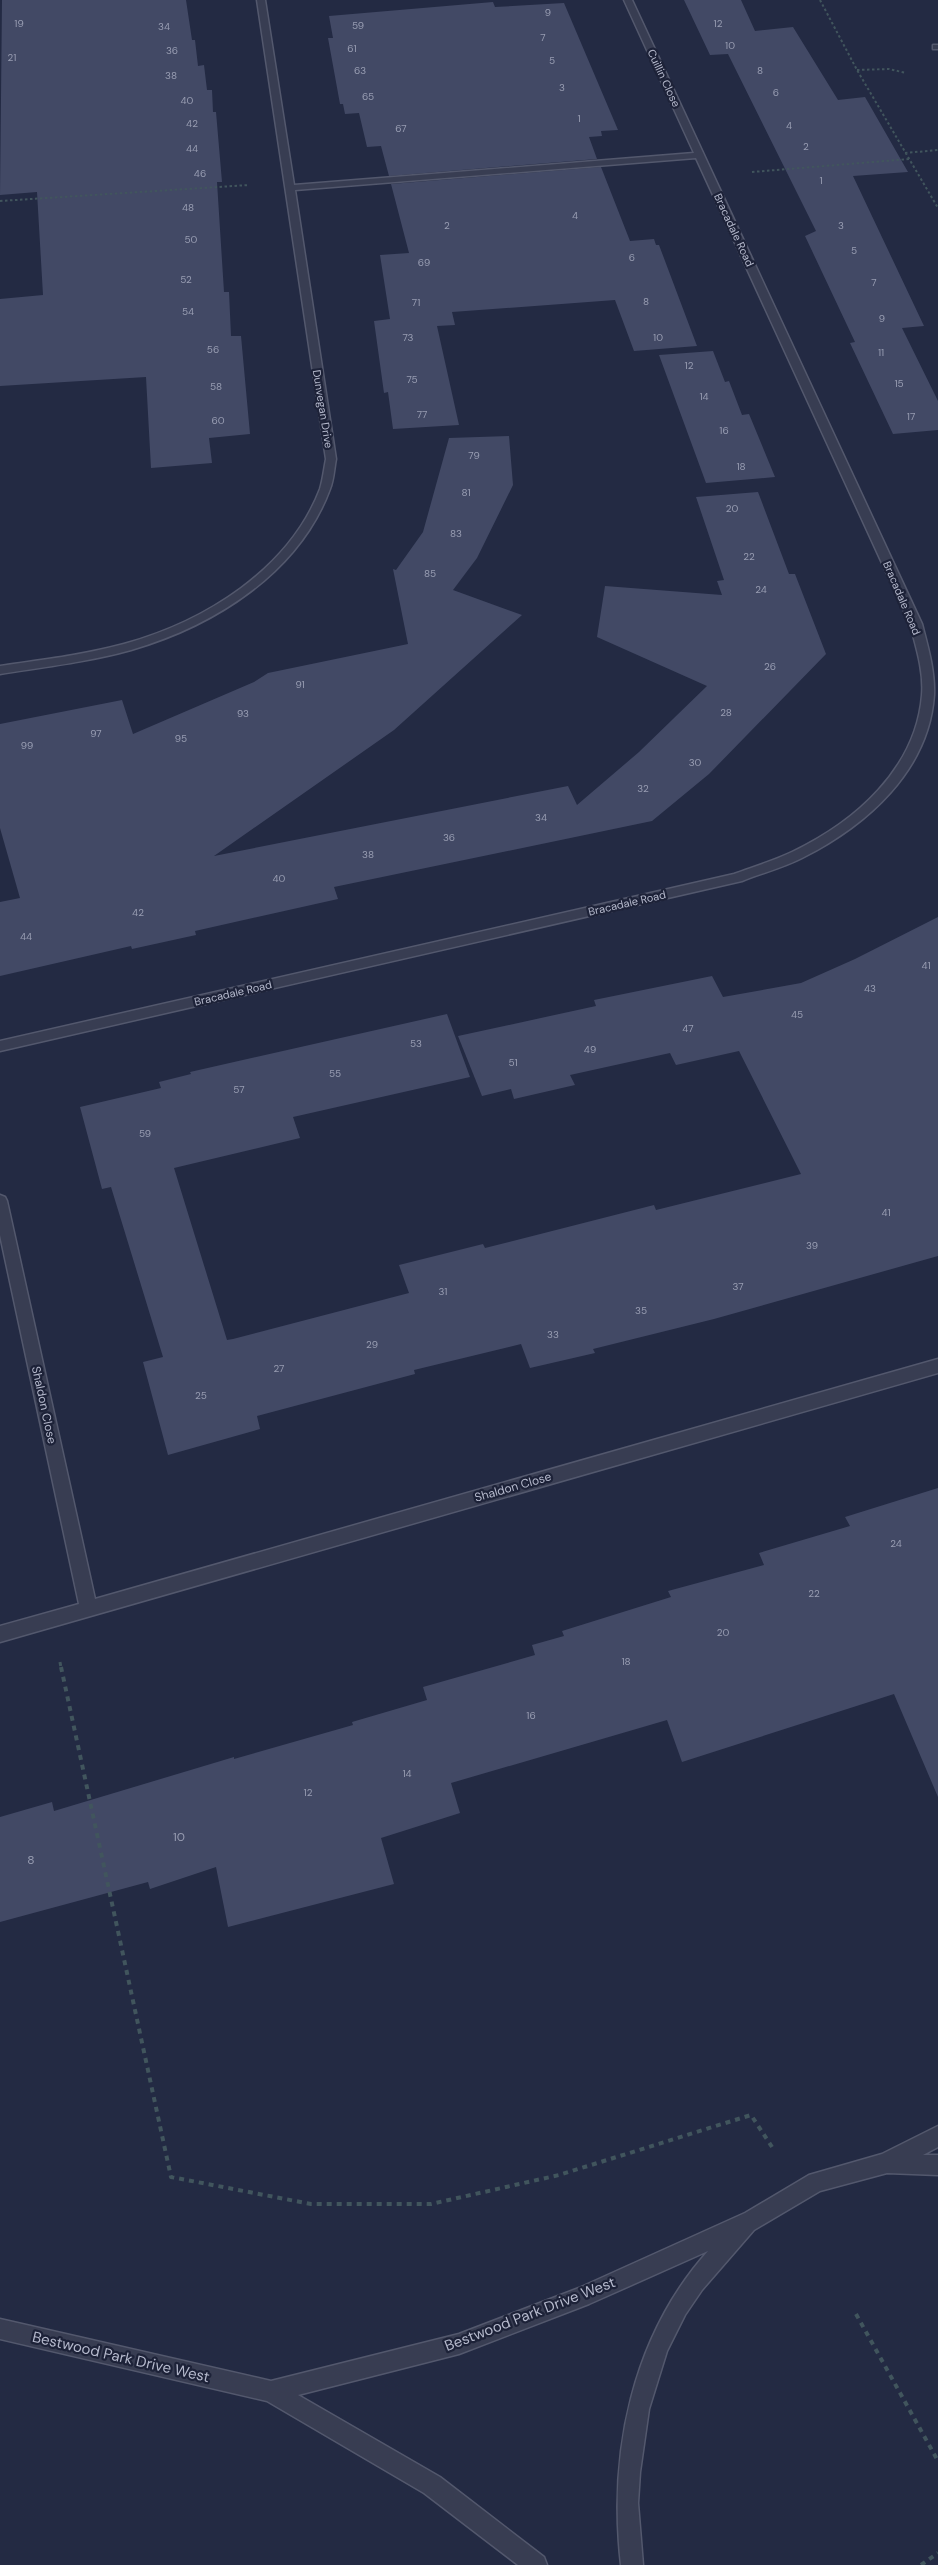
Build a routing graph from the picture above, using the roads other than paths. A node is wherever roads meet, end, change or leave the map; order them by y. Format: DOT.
graph roads {
  1 [pos="261,0"];
  2 [pos="628,0"];
  3 [pos="700,155"];
  4 [pos="290,188"];
  5 [pos="0,670"];
  6 [pos="0,1046"];
  7 [pos="0,1200"];
  8 [pos="938,1366"];
  9 [pos="88,1609"];
  10 [pos="0,1634"];
  11 [pos="938,2136"];
  12 [pos="887,2163"];
  13 [pos="938,2165"];
  14 [pos="752,2220"];
  15 [pos="0,2329"];
  16 [pos="271,2391"];
  17 [pos="536,2565"];
  18 [pos="632,2565"];
  1 -- 4 [label="street, Dunvegan Drive"];
  2 -- 3 [label="street, Cuillin Close"];
  3 -- 4 [label="street"];
  3 -- 6 [label="street, Bracadale Road"];
  4 -- 5 [label="street, Dunvegan Drive"];
  7 -- 9 [label="street, Shaldon Close"];
  8 -- 9 [label="street, Shaldon Close"];
  9 -- 10 [label="street, Shaldon Close"];
  11 -- 12 [label="street"];
  12 -- 13 [label="street, Bestwood Park Drive West"];
  12 -- 14 [label="street, Bestwood Park Drive West"];
  14 -- 16 [label="street, Bestwood Park Drive West"];
  14 -- 18 [label="street, Bestwood Park Drive West"];
  15 -- 16 [label="street, Bestwood Park Drive West"];
  16 -- 17 [label="street, Bestwood Park Drive West"];
}
